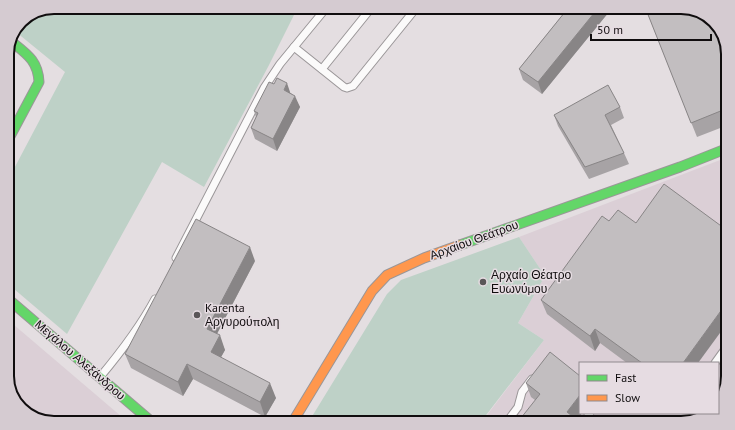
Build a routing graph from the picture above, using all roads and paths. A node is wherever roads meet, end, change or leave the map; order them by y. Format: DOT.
graph roads {
  1 [pos="321,14"];
  2 [pos="366,14"];
  3 [pos="411,14"];
  4 [pos="15,44"];
  5 [pos="294,47"];
  6 [pos="322,69"];
  7 [pos="14,129"];
  8 [pos="721,151"];
  9 [pos="171,268"];
  10 [pos="157,294"];
  11 [pos="14,304"];
  12 [pos="536,374"];
  13 [pos="100,377"];
  14 [pos="145,416"];
  15 [pos="296,416"];
  16 [pos="511,416"];
  1 -- 5 [label="lane"];
  2 -- 6 [label="lane"];
  3 -- 6 [label="lane"];
  4 -- 7 [label="street"];
  5 -- 6 [label="lane"];
  5 -- 9 [label="lane"];
  8 -- 15 [label="street, Αρχαίου Θεάτρου"];
  10 -- 13 [label="lane"];
  11 -- 13 [label="street, Μεγάλου Αλεξάνδρου"];
  12 -- 16 [label="lane"];
  13 -- 14 [label="street, Μεγάλου Αλεξάνδρου"];
}
